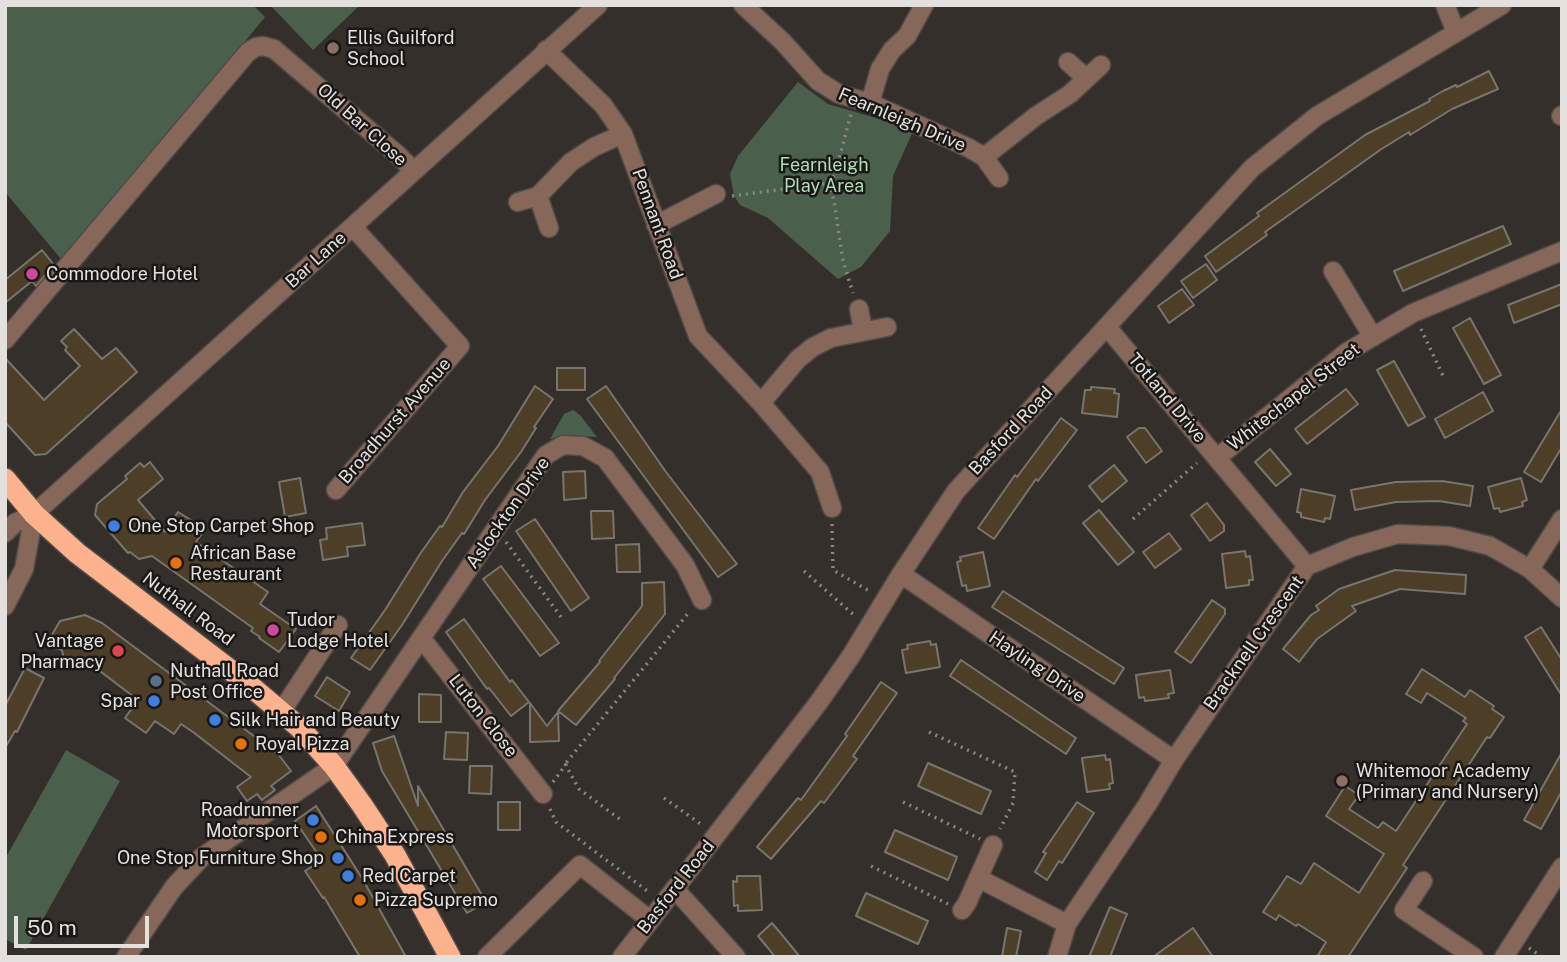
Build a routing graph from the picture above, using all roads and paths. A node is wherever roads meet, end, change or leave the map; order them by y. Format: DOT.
graph roads {
  1 [pos="598,5"];
  2 [pos="743,5"];
  3 [pos="924,5"];
  4 [pos="1445,5"];
  5 [pos="1502,5"];
  6 [pos="1457,32"];
  7 [pos="546,50"];
  8 [pos="1068,62"];
  9 [pos="1101,65"];
  10 [pos="1086,78"];
  11 [pos="863,101"];
  12 [pos="623,134"];
  13 [pos="984,157"];
  14 [pos="414,171"];
  15 [pos="999,178"];
  16 [pos="829,183"];
  17 [pos="716,194"];
  18 [pos="538,196"];
  19 [pos="519,202"];
  20 [pos="656,225"];
  21 [pos="353,226"];
  22 [pos="549,228"];
  23 [pos="1562,251"];
  24 [pos="1333,271"];
  25 [pos="859,309"];
  26 [pos="1413,313"];
  27 [pos="887,327"];
  28 [pos="1107,327"];
  29 [pos="863,330"];
  30 [pos="1373,337"];
  31 [pos="5,340"];
  32 [pos="1444,378"];
  33 [pos="761,403"];
  34 [pos="1214,454"];
  35 [pos="5,479"];
  36 [pos="336,490"];
  37 [pos="832,508"];
  38 [pos="34,514"];
  39 [pos="1133,519"];
  40 [pos="1562,519"];
  41 [pos="496,528"];
  42 [pos="5,533"];
  43 [pos="1307,566"];
  44 [pos="1530,569"];
  45 [pos="804,571"];
  46 [pos="901,574"];
  47 [pos="1562,598"];
  48 [pos="702,600"];
  49 [pos="886,600"];
  50 [pos="5,606"];
  51 [pos="561,617"];
  52 [pos="338,625"];
  53 [pos="869,628"];
  54 [pos="422,639"];
  55 [pos="281,712"];
  56 [pos="929,732"];
  57 [pos="1174,760"];
  58 [pos="565,764"];
  59 [pos="334,766"];
  60 [pos="543,794"];
  61 [pos="664,798"];
  62 [pos="903,802"];
  63 [pos="621,820"];
  64 [pos="717,834"];
  65 [pos="993,845"];
  66 [pos="871,866"];
  67 [pos="1562,867"];
  68 [pos="978,878"];
  69 [pos="1423,881"];
  70 [pos="675,889"];
  71 [pos="663,903"];
  72 [pos="962,910"];
  73 [pos="650,920"];
  74 [pos="1067,924"];
  75 [pos="126,957"];
  76 [pos="450,957"];
  77 [pos="487,957"];
  78 [pos="622,957"];
  79 [pos="736,957"];
  80 [pos="1057,957"];
  81 [pos="1475,957"];
  82 [pos="1504,957"];
  1 -- 7 [label="street, Bar Lane"];
  2 -- 11 [label="street, Fearnleigh Drive"];
  3 -- 11 [label="street"];
  4 -- 6 [label="street"];
  5 -- 6 [label="street, Basford Road"];
  6 -- 28 [label="street, Basford Road"];
  7 -- 12 [label="street, Pennant Road"];
  7 -- 14 [label="street, Bar Lane"];
  8 -- 10 [label="street"];
  9 -- 10 [label="street"];
  10 -- 13 [label="street"];
  11 -- 13 [label="street, Fearnleigh Drive"];
  11 -- 16 [label="path"];
  12 -- 18 [label="street"];
  12 -- 20 [label="street, Pennant Road"];
  13 -- 15 [label="street, Fearnleigh Drive"];
  14 -- 21 [label="street, Bar Lane"];
  14 -- 31 [label="street, Old Bar Close"];
  16 -- 17 [label="path"];
  16 -- 25 [label="path"];
  17 -- 20 [label="street"];
  18 -- 19 [label="street"];
  18 -- 22 [label="street"];
  20 -- 33 [label="street, Pennant Road"];
  21 -- 36 [label="street, Broadhurst Avenue"];
  21 -- 38 [label="street, Bar Lane"];
  23 -- 26 [label="street, Whitechapel Street"];
  24 -- 30 [label="street"];
  25 -- 29 [label="street"];
  26 -- 30 [label="street, Whitechapel Street"];
  26 -- 32 [label="path"];
  27 -- 29 [label="street"];
  28 -- 34 [label="street, Totland Drive"];
  28 -- 46 [label="street, Basford Road"];
  29 -- 33 [label="street"];
  30 -- 34 [label="street, Whitechapel Street"];
  33 -- 37 [label="street, Pennant Road"];
  34 -- 39 [label="path"];
  34 -- 43 [label="street, Totland Drive"];
  35 -- 38 [label="highway, Nuthall Road"];
  37 -- 49 [label="path"];
  38 -- 42 [label="street, Bar Lane"];
  38 -- 50 [label="street"];
  38 -- 55 [label="highway, Nuthall Road"];
  40 -- 44 [label="street"];
  41 -- 48 [label="street, Aslockton Drive"];
  41 -- 51 [label="path"];
  41 -- 54 [label="street, Aslockton Drive"];
  43 -- 44 [label="street, Bracknell Crescent"];
  43 -- 57 [label="street, Bracknell Crescent"];
  44 -- 47 [label="street, Bracknell Crescent"];
  45 -- 53 [label="path"];
  46 -- 49 [label="street, Basford Road"];
  46 -- 57 [label="street, Hayling Drive"];
  48 -- 58 [label="path"];
  49 -- 53 [label="street, Basford Road"];
  52 -- 55 [label="street"];
  53 -- 64 [label="street, Basford Road"];
  54 -- 59 [label="street, Aslockton Drive"];
  54 -- 60 [label="street, Luton Close"];
  55 -- 59 [label="highway, Nuthall Road"];
  56 -- 65 [label="path"];
  57 -- 74 [label="street, Bracknell Crescent"];
  58 -- 60 [label="path"];
  58 -- 63 [label="path"];
  59 -- 75 [label="street"];
  59 -- 76 [label="highway, Nuthall Road"];
  60 -- 71 [label="path"];
  61 -- 64 [label="path"];
  62 -- 65 [label="path"];
  64 -- 70 [label="street, Basford Road"];
  65 -- 68 [label="street"];
  66 -- 72 [label="path"];
  67 -- 82 [label="street"];
  68 -- 72 [label="street"];
  68 -- 74 [label="street"];
  69 -- 81 [label="street"];
  70 -- 71 [label="street, Basford Road"];
  70 -- 79 [label="street"];
  71 -- 73 [label="street, Basford Road"];
  73 -- 77 [label="street"];
  73 -- 78 [label="street, Basford Road"];
  74 -- 80 [label="street, Bracknell Crescent"];
}
